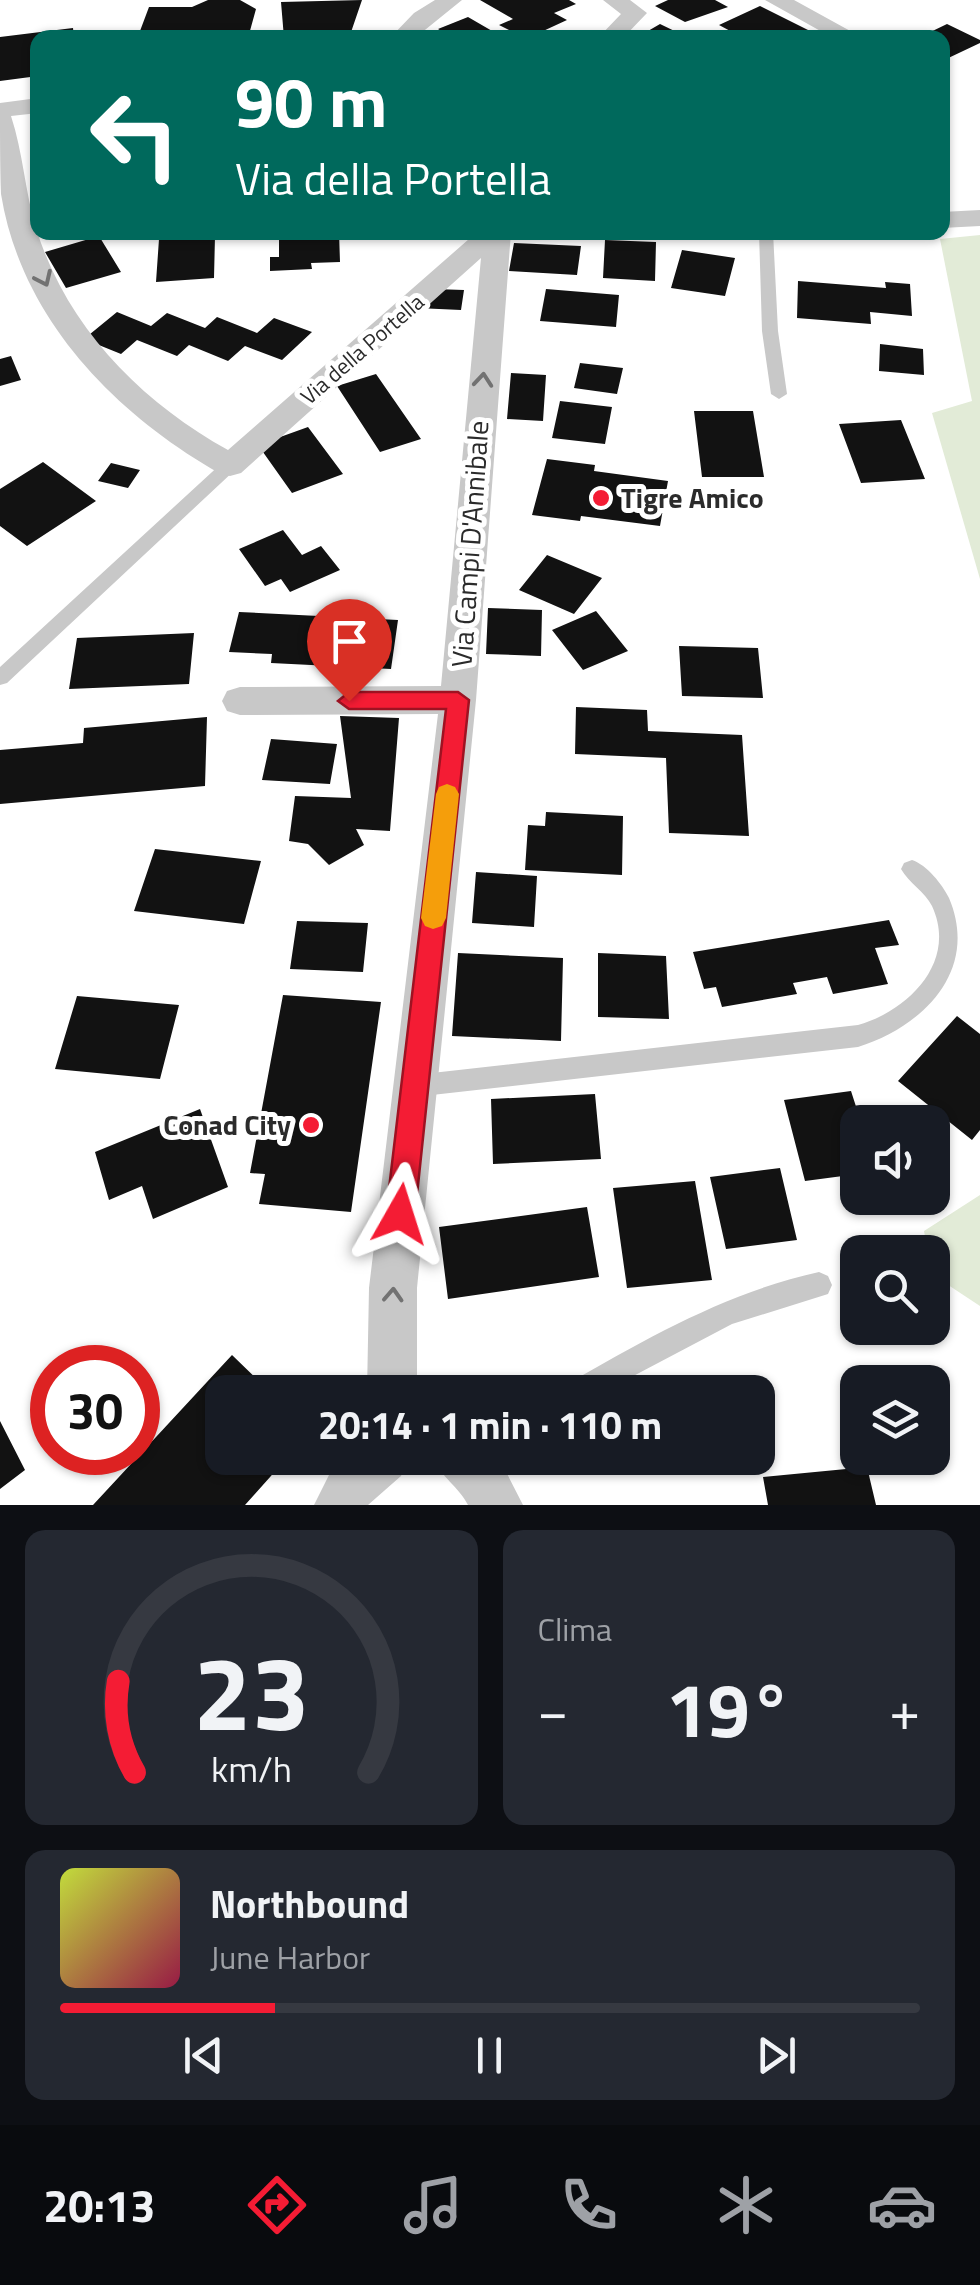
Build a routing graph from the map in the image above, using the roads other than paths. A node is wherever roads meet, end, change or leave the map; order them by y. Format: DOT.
graph roads {
  1 [pos="451,0"];
  2 [pos="614,0"];
  3 [pos="776,0"];
  4 [pos="410,30"];
  5 [pos="617,30"];
  6 [pos="836,30"];
  7 [pos="30,106"];
  8 [pos="0,110"];
  9 [pos="0,118"];
  10 [pos="980,218"];
  11 [pos="950,220"];
  12 [pos="487,240"];
  13 [pos="495,240"];
  14 [pos="766,240"];
  15 [pos="779,394"];
  16 [pos="230,465"];
  17 [pos="0,678"];
  18 [pos="458,700"];
  19 [pos="240,701"];
  20 [pos="912,869"];
  21 [pos="414,1086"];
  22 [pos="819,1284"];
  23 [pos="392,1375"];
  24 [pos="608,1375"];
  25 [pos="361,1475"];
  26 [pos="340,1505"];
  1 -- 4 [label="street"];
  2 -- 5 [label="street"];
  3 -- 6 [label="street"];
  7 -- 8 [label="street"];
  9 -- 16 [label="street, one-way"];
  10 -- 11 [label="street"];
  12 -- 16 [label="street, Via della Portella"];
  18 -- 13 [label="street, Via Campi D'Annibale, one-way"];
  14 -- 15 [label="lane"];
  16 -- 17 [label="lane, Via della Portella"];
  18 -- 19 [label="street"];
  18 -- 21 [label="street, Via Campi D'Annibale"];
  20 -- 21 [label="lane"];
  23 -- 21 [label="street, Via Campi D'Annibale, one-way"];
  22 -- 24 [label="lane"];
  25 -- 26 [label="street"];
}
